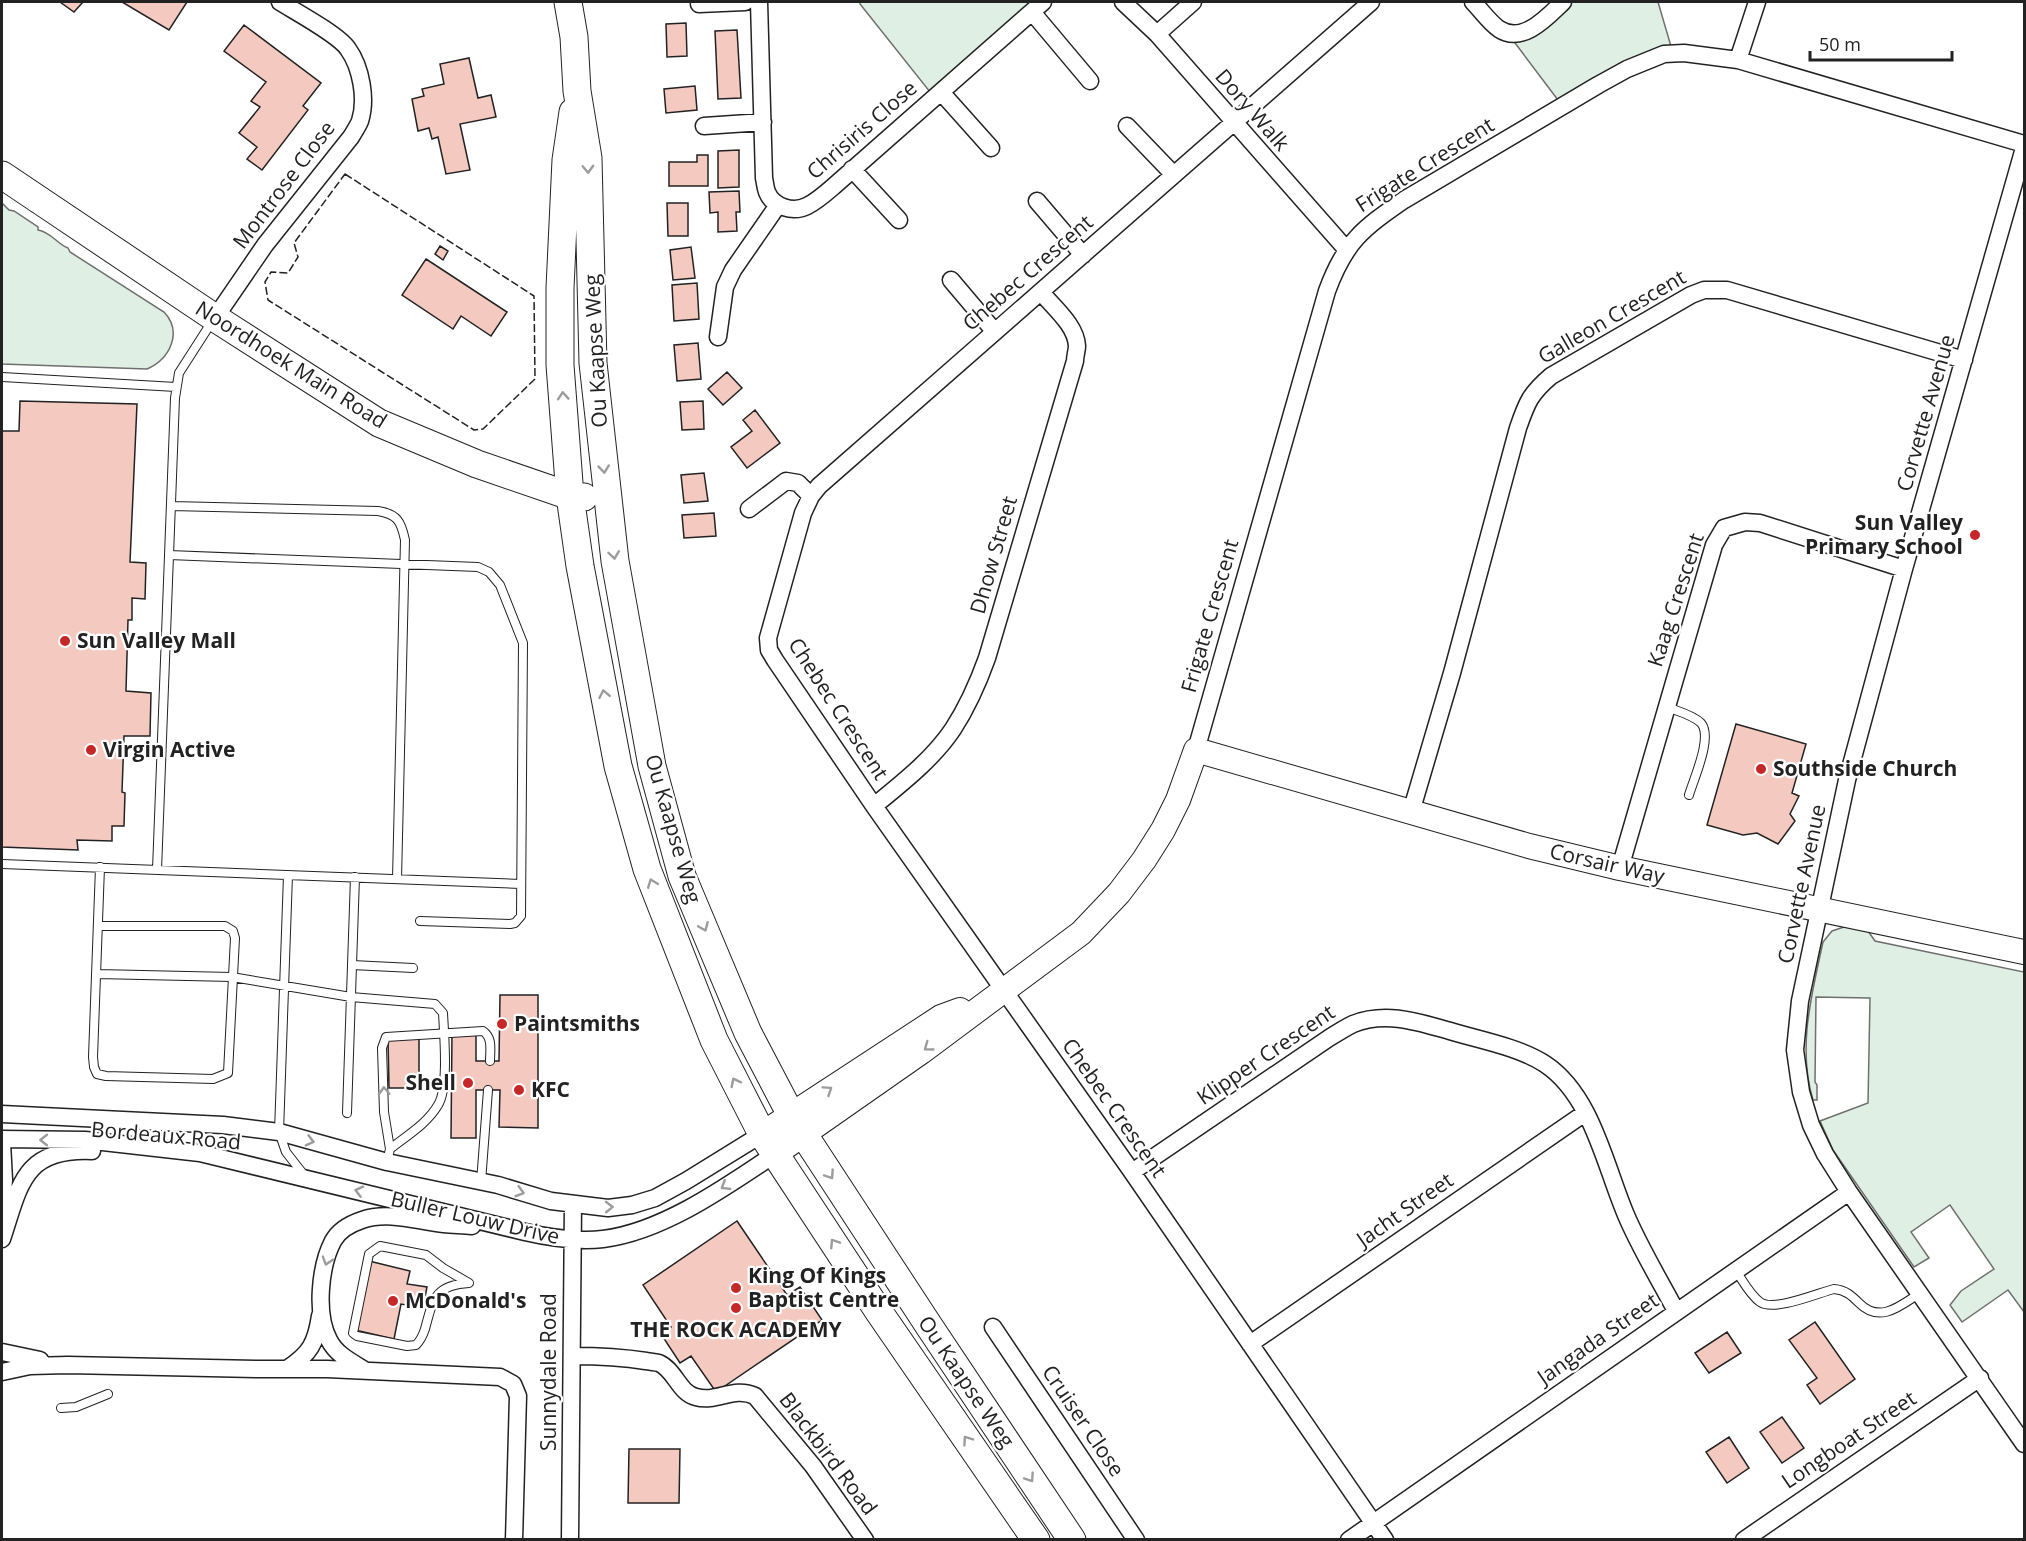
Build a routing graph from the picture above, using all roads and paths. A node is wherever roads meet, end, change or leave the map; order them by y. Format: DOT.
graph roads {
  1 [pos="280,2"];
  2 [pos="568,2"];
  3 [pos="745,2"];
  4 [pos="759,2"];
  5 [pos="1123,2"];
  6 [pos="1193,2"];
  7 [pos="1371,2"];
  8 [pos="1473,2"];
  9 [pos="1563,2"];
  10 [pos="1757,2"];
  11 [pos="699,4"];
  12 [pos="1038,7"];
  13 [pos="1157,34"];
  14 [pos="1738,60"];
  15 [pos="1090,81"];
  16 [pos="577,91"];
  17 [pos="941,92"];
  18 [pos="763,122"];
  19 [pos="1233,123"];
  20 [pos="704,126"];
  21 [pos="1127,126"];
  22 [pos="2025,146"];
  23 [pos="991,148"];
  24 [pos="852,169"];
  25 [pos="2,176"];
  26 [pos="1174,176"];
  27 [pos="1037,201"];
  28 [pos="778,205"];
  29 [pos="899,220"];
  30 [pos="1346,249"];
  31 [pos="1083,255"];
  32 [pos="951,280"];
  33 [pos="1041,292"];
  34 [pos="215,318"];
  35 [pos="995,332"];
  36 [pos="718,337"];
  37 [pos="1964,360"];
  38 [pos="2,377"];
  39 [pos="176,387"];
  40 [pos="570,496"];
  41 [pos="811,496"];
  42 [pos="606,497"];
  43 [pos="171,507"];
  44 [pos="749,509"];
  45 [pos="169,555"];
  46 [pos="404,564"];
  47 [pos="1904,569"];
  48 [pos="1667,707"];
  49 [pos="1196,750"];
  50 [pos="1689,795"];
  51 [pos="874,806"];
  52 [pos="1411,812"];
  53 [pos="2,864"];
  54 [pos="100,867"];
  55 [pos="1620,868"];
  56 [pos="157,870"];
  57 [pos="288,875"];
  58 [pos="355,877"];
  59 [pos="396,879"];
  60 [pos="520,884"];
  61 [pos="1819,910"];
  62 [pos="420,921"];
  63 [pos="99,926"];
  64 [pos="2025,952"];
  65 [pos="352,965"];
  66 [pos="413,968"];
  67 [pos="97,974"];
  68 [pos="232,977"];
  69 [pos="284,985"];
  70 [pos="997,994"];
  71 [pos="351,997"];
  72 [pos="444,1032"];
  73 [pos="490,1061"];
  74 [pos="488,1090"];
  75 [pos="347,1113"];
  76 [pos="1585,1113"];
  77 [pos="5,1116"];
  78 [pos="797,1125"];
  79 [pos="279,1132"];
  80 [pos="2,1141"];
  81 [pos="768,1144"];
  82 [pos="389,1156"];
  83 [pos="269,1169"];
  84 [pos="1132,1172"];
  85 [pos="306,1178"];
  86 [pos="481,1182"];
  87 [pos="1849,1192"];
  88 [pos="2,1203"];
  89 [pos="573,1204"];
  90 [pos="508,1227"];
  91 [pos="2,1239"];
  92 [pos="572,1240"];
  93 [pos="1736,1271"];
  94 [pos="469,1283"];
  95 [pos="1920,1293"];
  96 [pos="1676,1311"];
  97 [pos="320,1312"];
  98 [pos="993,1327"];
  99 [pos="1250,1344"];
  100 [pos="2,1352"];
  101 [pos="572,1356"];
  102 [pos="68,1365"];
  103 [pos="287,1369"];
  104 [pos="365,1371"];
  105 [pos="2,1372"];
  106 [pos="1980,1378"];
  107 [pos="108,1394"];
  108 [pos="61,1408"];
  109 [pos="2025,1444"];
  110 [pos="1373,1523"];
  111 [pos="514,1539"];
  112 [pos="570,1539"];
  113 [pos="865,1539"];
  114 [pos="1036,1539"];
  115 [pos="1072,1539"];
  116 [pos="1136,1539"];
  117 [pos="1349,1539"];
  118 [pos="1385,1539"];
  119 [pos="1744,1539"];
  1 -- 34 [label="street, Montrose Close"];
  2 -- 16 [label="main road, Ou Kaapse Weg"];
  3 -- 11 [label="street"];
  4 -- 18 [label="street"];
  5 -- 13 [label="street, Dory Walk"];
  6 -- 13 [label="street"];
  7 -- 19 [label="street, Chebec Crescent"];
  8 -- 9 [label="street"];
  10 -- 14 [label="street"];
  12 -- 15 [label="street"];
  12 -- 17 [label="street, Chrisiris Close"];
  13 -- 19 [label="street, Dory Walk"];
  14 -- 22 [label="street, Frigate Crescent"];
  14 -- 30 [label="street, Frigate Crescent"];
  40 -- 16 [label="main road, Ou Kaapse Weg, one-way"];
  16 -- 42 [label="main road, Ou Kaapse Weg, one-way"];
  17 -- 23 [label="street"];
  17 -- 24 [label="street, Chrisiris Close"];
  18 -- 20 [label="street"];
  18 -- 28 [label="street"];
  19 -- 26 [label="street, Chebec Crescent"];
  19 -- 30 [label="street, Dory Walk"];
  21 -- 26 [label="street"];
  22 -- 37 [label="street, Corvette Avenue"];
  24 -- 28 [label="street, Chrisiris Close"];
  24 -- 29 [label="street"];
  25 -- 34 [label="main road, Noordhoek Main Road"];
  26 -- 31 [label="street, Chebec Crescent"];
  27 -- 31 [label="street"];
  28 -- 36 [label="street"];
  30 -- 49 [label="street, Frigate Crescent"];
  31 -- 33 [label="street, Chebec Crescent"];
  32 -- 35 [label="street"];
  33 -- 35 [label="street, Chebec Crescent"];
  33 -- 51 [label="street, Dhow Street"];
  34 -- 39 [label="lane"];
  34 -- 40 [label="main road, Noordhoek Main Road"];
  35 -- 41 [label="street, Chebec Crescent"];
  37 -- 47 [label="street, Corvette Avenue"];
  37 -- 52 [label="street, Galleon Crescent"];
  38 -- 39 [label="lane"];
  39 -- 43 [label="lane"];
  40 -- 42 [label="main road, Noordhoek Main Road"];
  81 -- 40 [label="main road, Ou Kaapse Weg, one-way"];
  41 -- 44 [label="street"];
  41 -- 51 [label="street, Chebec Crescent"];
  42 -- 78 [label="main road, Ou Kaapse Weg, one-way"];
  43 -- 45 [label="lane"];
  43 -- 46 [label="lane"];
  45 -- 46 [label="lane"];
  45 -- 56 [label="lane"];
  46 -- 59 [label="lane"];
  46 -- 60 [label="lane"];
  47 -- 48 [label="street, Kaag Crescent"];
  47 -- 61 [label="street, Corvette Avenue"];
  48 -- 50 [label="lane"];
  48 -- 55 [label="street, Kaag Crescent"];
  49 -- 52 [label="street, Corsair Way"];
  49 -- 70 [label="street, Buller Louw Drive"];
  51 -- 70 [label="street, Chebec Crescent"];
  52 -- 55 [label="street, Corsair Way"];
  53 -- 54 [label="lane"];
  54 -- 56 [label="lane"];
  54 -- 63 [label="lane"];
  55 -- 61 [label="street, Corsair Way"];
  56 -- 57 [label="lane"];
  57 -- 58 [label="lane"];
  57 -- 69 [label="lane"];
  58 -- 59 [label="lane"];
  58 -- 65 [label="lane"];
  59 -- 60 [label="lane"];
  60 -- 62 [label="lane"];
  61 -- 64 [label="street, Corsair Way"];
  61 -- 87 [label="street, Corvette Avenue"];
  63 -- 67 [label="lane"];
  63 -- 68 [label="lane"];
  65 -- 66 [label="lane"];
  65 -- 71 [label="lane"];
  67 -- 68 [label="lane"];
  67 -- 68 [label="lane"];
  68 -- 69 [label="lane"];
  69 -- 71 [label="lane"];
  69 -- 79 [label="lane"];
  70 -- 78 [label="street, Buller Louw Drive"];
  70 -- 84 [label="street, Chebec Crescent"];
  71 -- 72 [label="lane"];
  71 -- 75 [label="lane"];
  72 -- 73 [label="lane"];
  72 -- 82 [label="lane"];
  82 -- 72 [label="lane, one-way"];
  74 -- 86 [label="lane"];
  76 -- 84 [label="street, Klipper Crescent"];
  76 -- 96 [label="street, Klipper Crescent"];
  76 -- 99 [label="street, Jacht Street"];
  77 -- 79 [label="street, Buller Louw Drive"];
  78 -- 81 [label="street, Buller Louw Drive"];
  78 -- 115 [label="main road, Ou Kaapse Weg, one-way"];
  79 -- 82 [label="street, Buller Louw Drive, one-way"];
  79 -- 85 [label="lane"];
  83 -- 80 [label="street, Buller Louw Drive, one-way"];
  80 -- 88 [label="street"];
  89 -- 81 [label="street, Buller Louw Drive, one-way"];
  81 -- 92 [label="street, Buller Louw Drive, one-way"];
  114 -- 81 [label="main road, Ou Kaapse Weg, one-way"];
  82 -- 86 [label="street, Buller Louw Drive"];
  83 -- 85 [label="street, Buller Louw Drive"];
  83 -- 91 [label="street, Bordeaux Road"];
  84 -- 99 [label="street, Chebec Crescent"];
  90 -- 85 [label="street, Buller Louw Drive, one-way"];
  86 -- 89 [label="street, Buller Louw Drive, one-way"];
  87 -- 93 [label="street, Jangada Street"];
  87 -- 95 [label="street, Corvette Avenue"];
  89 -- 92 [label="street, Sunnydale Road"];
  90 -- 92 [label="street, Buller Louw Drive"];
  90 -- 97 [label="street, one-way"];
  92 -- 101 [label="street, Sunnydale Road"];
  93 -- 95 [label="lane"];
  93 -- 96 [label="street, Jangada Street"];
  94 -- 94 [label="lane"];
  95 -- 106 [label="street, Corvette Avenue"];
  96 -- 110 [label="street, Jangada Street"];
  97 -- 103 [label="street"];
  97 -- 104 [label="street"];
  98 -- 116 [label="street, Cruiser Close"];
  99 -- 110 [label="street, Chebec Crescent"];
  100 -- 102 [label="street"];
  101 -- 112 [label="street, Sunnydale Road"];
  101 -- 113 [label="street, Blackbird Road"];
  102 -- 103 [label="street"];
  102 -- 105 [label="street"];
  103 -- 104 [label="street"];
  104 -- 111 [label="street"];
  106 -- 109 [label="street, Corvette Avenue"];
  106 -- 119 [label="street, Longboat Street"];
  107 -- 108 [label="lane"];
  110 -- 117 [label="street"];
  110 -- 118 [label="street, Chebec Crescent"];
}
